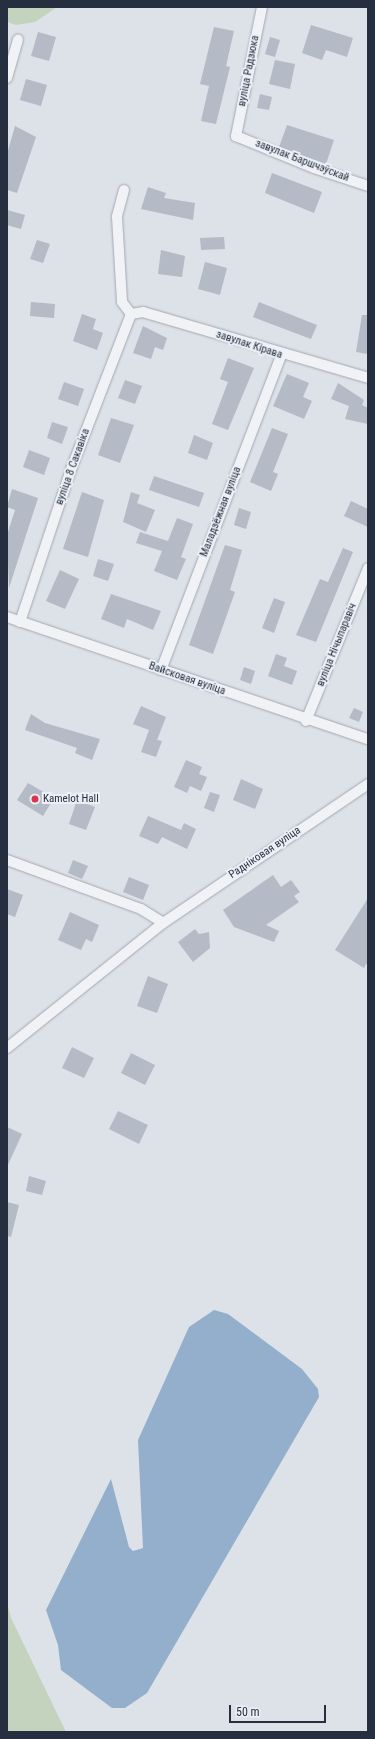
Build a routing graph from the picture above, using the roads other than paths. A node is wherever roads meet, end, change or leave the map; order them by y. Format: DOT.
graph roads {
  1 [pos="262,7"];
  2 [pos="18,40"];
  3 [pos="7,78"];
  4 [pos="236,136"];
  5 [pos="368,186"];
  6 [pos="124,190"];
  7 [pos="131,314"];
  8 [pos="281,355"];
  9 [pos="368,378"];
  10 [pos="368,568"];
  11 [pos="7,617"];
  12 [pos="20,622"];
  13 [pos="161,670"];
  14 [pos="306,721"];
  15 [pos="368,739"];
  16 [pos="368,784"];
  17 [pos="7,860"];
  18 [pos="163,923"];
  19 [pos="7,1048"];
  1 -- 4 [label="street, вуліца Радзюка"];
  2 -- 3 [label="street"];
  4 -- 5 [label="street, завулак Баршчэўскай"];
  6 -- 7 [label="street"];
  7 -- 8 [label="street, завулак Кірава"];
  7 -- 12 [label="street, вуліца 8 Сакавіка"];
  8 -- 9 [label="street, завулак Кірава"];
  8 -- 13 [label="street, Маладзёжная вуліца"];
  10 -- 14 [label="street, вуліца Нічыпаравіч"];
  11 -- 12 [label="street, Вайсковая вуліца"];
  12 -- 13 [label="street, Вайсковая вуліца"];
  13 -- 14 [label="street, Вайсковая вуліца"];
  14 -- 15 [label="street, Вайсковая вуліца"];
  16 -- 18 [label="street, Радніковая вуліца"];
  17 -- 18 [label="street"];
  18 -- 19 [label="street, Радніковая вуліца"];
}
